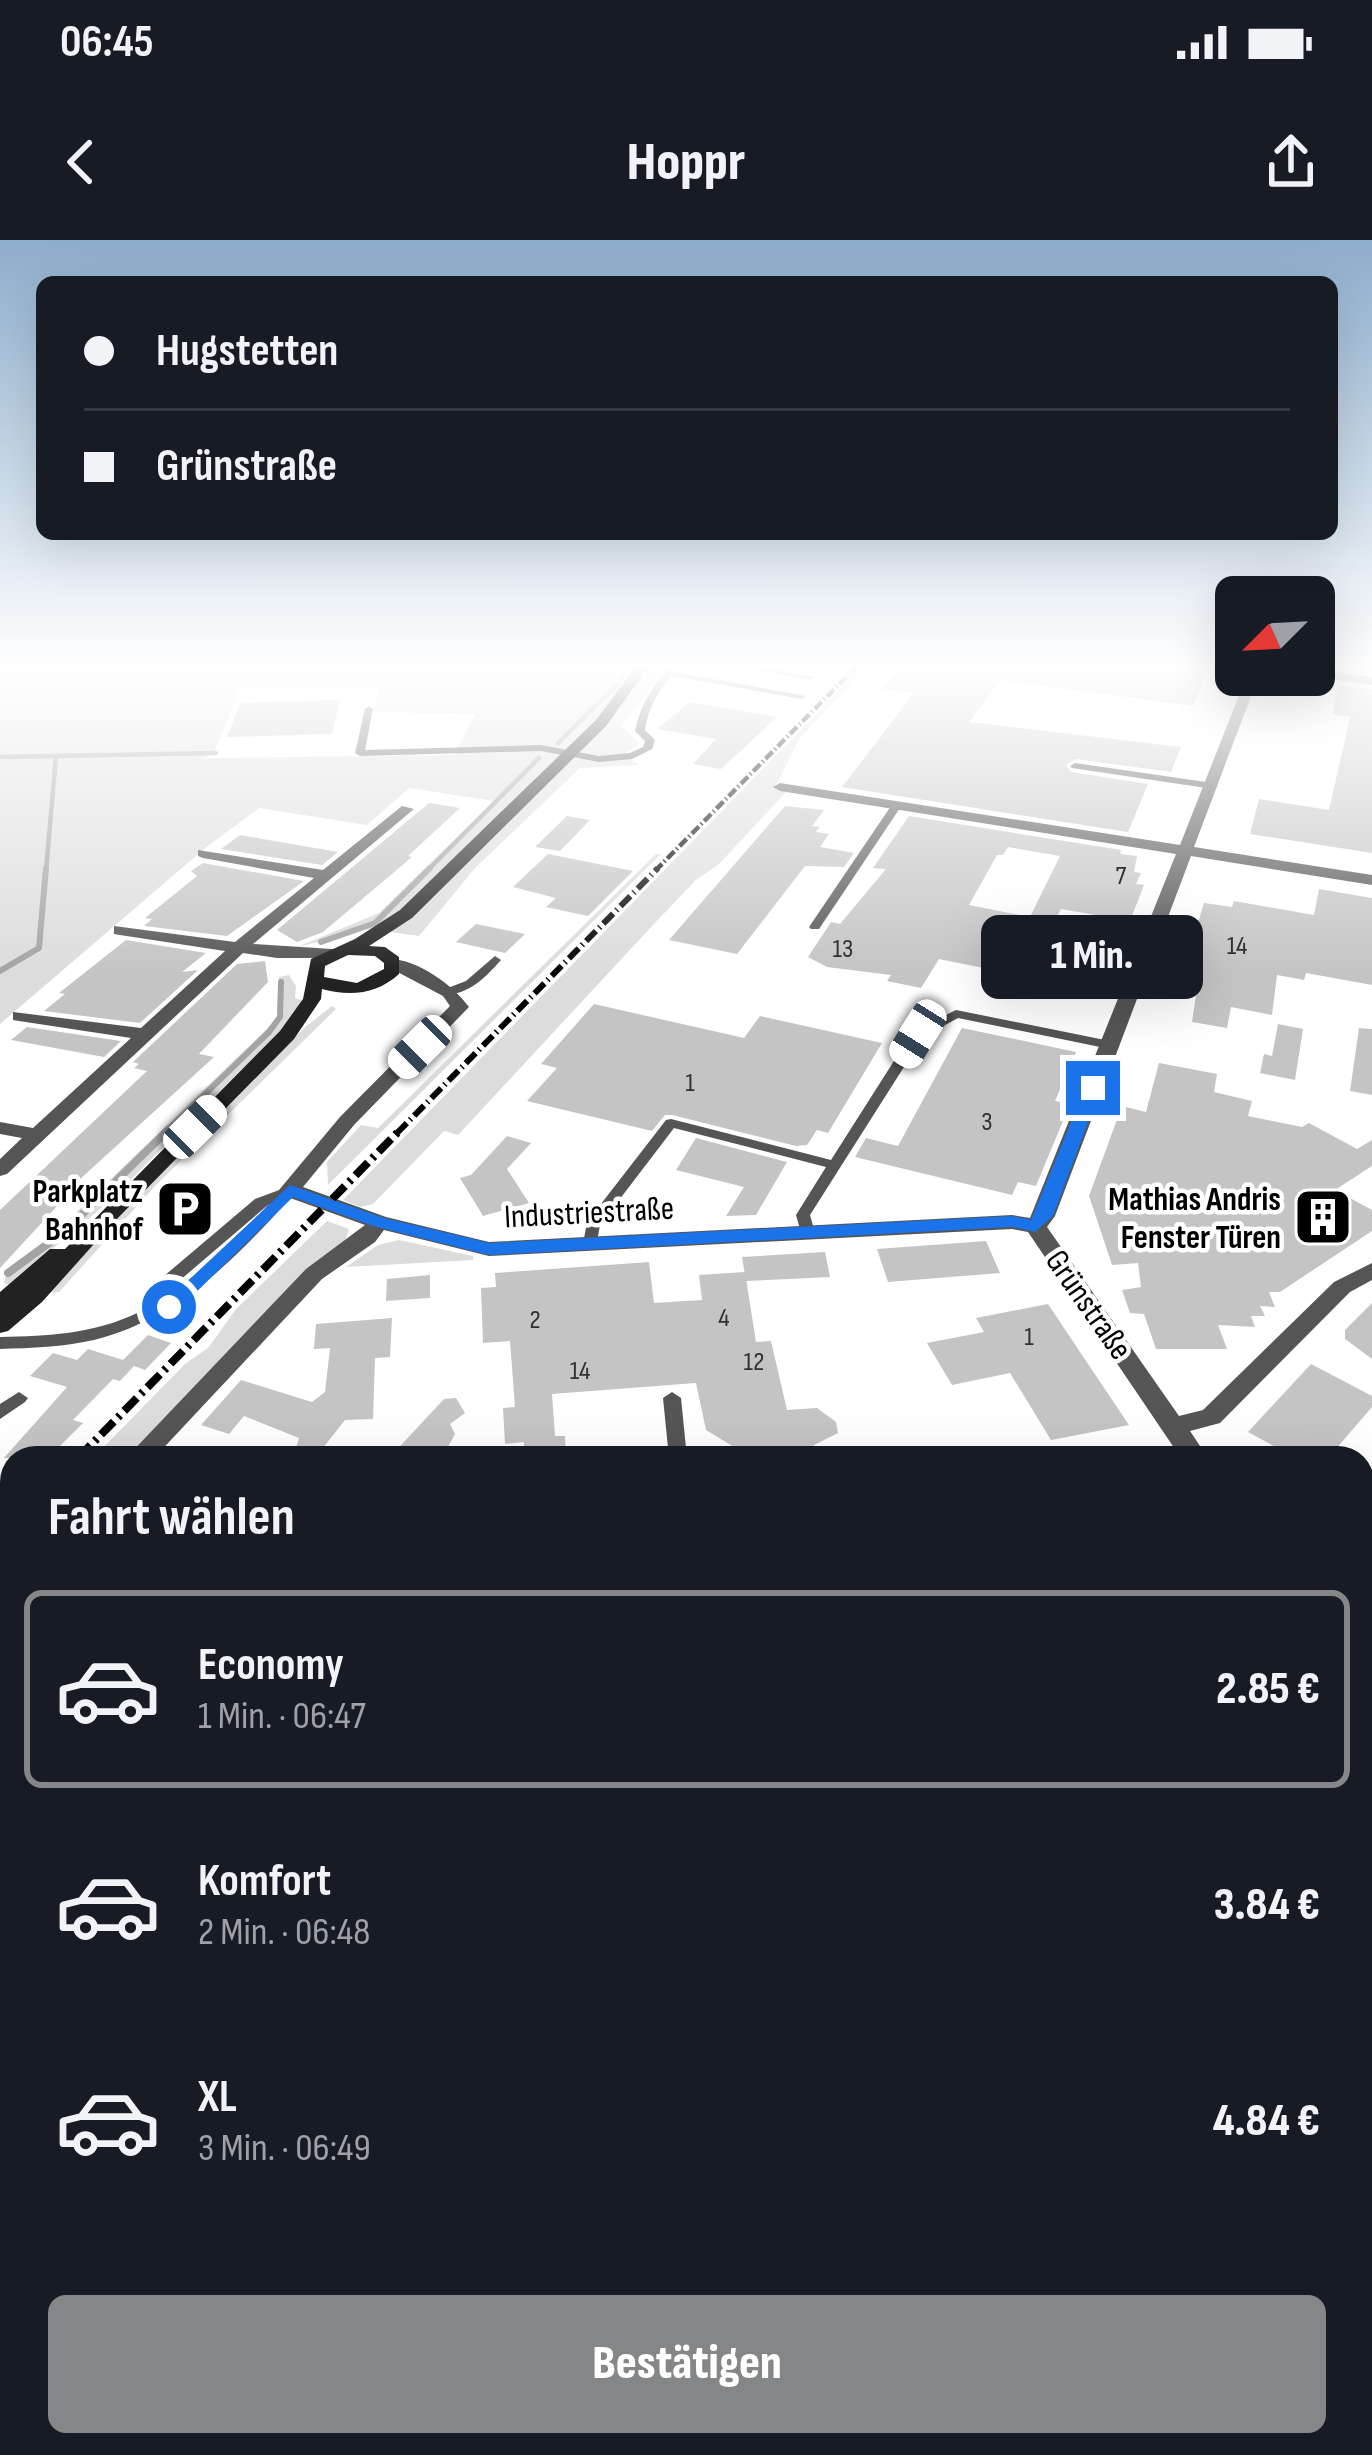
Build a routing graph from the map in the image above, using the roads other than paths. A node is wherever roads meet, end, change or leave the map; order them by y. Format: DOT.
graph roads {
  1 [pos="553,768"];
  2 [pos="1091,768"];
  3 [pos="1219,768"];
  4 [pos="1213,786"];
  5 [pos="780,787"];
  6 [pos="897,806"];
  7 [pos="407,808"];
  8 [pos="1187,850"];
  9 [pos="203,853"];
  10 [pos="325,875"];
  11 [pos="1372,880"];
  12 [pos="406,914"];
  13 [pos="815,927"];
  14 [pos="120,930"];
  15 [pos="238,948"];
  16 [pos="340,952"];
  17 [pos="277,953"];
  18 [pos="391,960"];
  19 [pos="495,960"];
  20 [pos="315,975"];
  21 [pos="366,986"];
  22 [pos="444,990"];
  23 [pos="19,1016"];
  24 [pos="287,1034"];
  25 [pos="148,1035"];
  26 [pos="1110,1045"];
  27 [pos="0,1128"];
  28 [pos="40,1136"];
  29 [pos="835,1165"];
  30 [pos="0,1170"];
  31 [pos="290,1190"];
  32 [pos="103,1220"];
  33 [pos="379,1222"];
  34 [pos="1035,1226"];
  35 [pos="807,1233"];
  36 [pos="591,1244"];
  37 [pos="1372,1270"];
  38 [pos="0,1305"];
  39 [pos="0,1325"];
  40 [pos="0,1343"];
  41 [pos="19,1398"];
  42 [pos="672,1398"];
  43 [pos="0,1413"];
  44 [pos="1174,1426"];
  45 [pos="150,1446"];
  46 [pos="677,1446"];
  47 [pos="1187,1446"];
  1 -- 12 [label="main road"];
  2 -- 4 [label="lane"];
  3 -- 4 [label="street, Grünstraße"];
  4 -- 8 [label="street, Grünstraße"];
  5 -- 6 [label="street"];
  6 -- 8 [label="street"];
  6 -- 13 [label="lane"];
  7 -- 10 [label="street"];
  8 -- 11 [label="street"];
  8 -- 26 [label="street, Grünstraße"];
  9 -- 10 [label="street"];
  10 -- 15 [label="street"];
  12 -- 16 [label="main road"];
  12 -- 18 [label="main road"];
  14 -- 15 [label="street"];
  15 -- 17 [label="street"];
  15 -- 25 [label="street"];
  16 -- 17 [label="street"];
  16 -- 18 [label="main road"];
  16 -- 20 [label="main road"];
  17 -- 20 [label="street"];
  18 -- 21 [label="main road"];
  18 -- 22 [label="street"];
  19 -- 22 [label="lane"];
  20 -- 21 [label="main road"];
  20 -- 24 [label="main road"];
  21 -- 22 [label="street"];
  21 -- 24 [label="main road"];
  22 -- 31 [label="street"];
  23 -- 25 [label="street"];
  24 -- 32 [label="main road"];
  25 -- 28 [label="street"];
  26 -- 29 [label="lane"];
  26 -- 34 [label="street, Grünstraße"];
  27 -- 28 [label="street"];
  28 -- 30 [label="street"];
  29 -- 35 [label="lane"];
  29 -- 36 [label="lane"];
  31 -- 33 [label="street, Industriestraße"];
  31 -- 40 [label="lane"];
  32 -- 38 [label="main road"];
  32 -- 39 [label="main road"];
  33 -- 36 [label="street, Industriestraße"];
  33 -- 45 [label="street"];
  34 -- 35 [label="street, Industriestraße"];
  34 -- 44 [label="street, Grünstraße"];
  35 -- 36 [label="street, Industriestraße"];
  37 -- 44 [label="street"];
  41 -- 43 [label="lane"];
  42 -- 46 [label="lane"];
  44 -- 47 [label="street, Grünstraße"];
}
